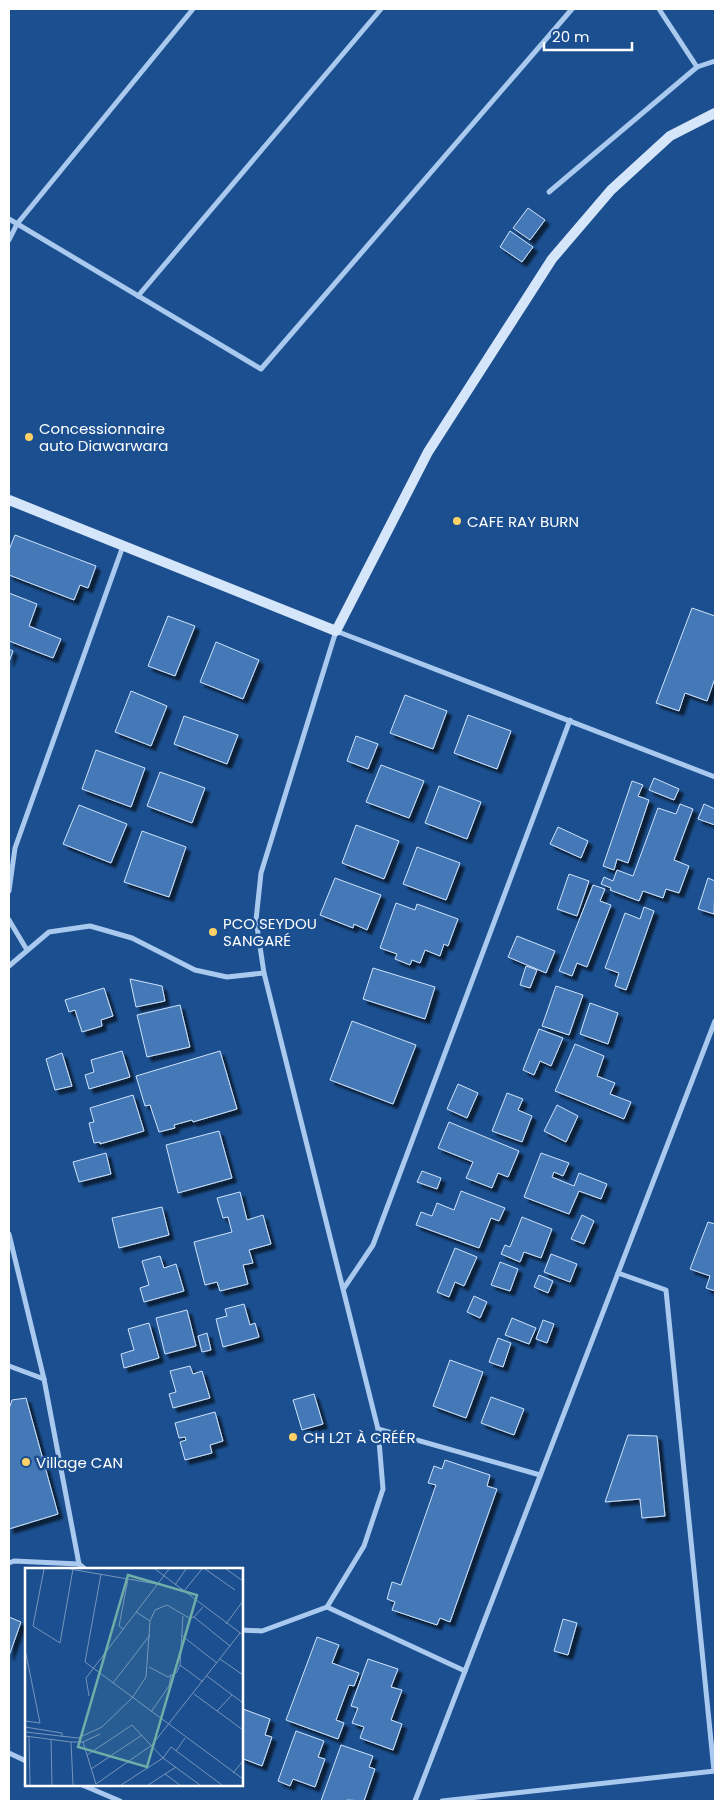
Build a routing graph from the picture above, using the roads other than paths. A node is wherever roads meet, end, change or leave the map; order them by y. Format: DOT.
graph roads {
  1 [pos="194,9"];
  2 [pos="381,9"];
  3 [pos="572,9"];
  4 [pos="659,9"];
  5 [pos="715,61"];
  6 [pos="697,67"];
  7 [pos="715,113"];
  8 [pos="550,192"];
  9 [pos="9,219"];
  10 [pos="17,224"];
  11 [pos="9,240"];
  12 [pos="138,296"];
  13 [pos="9,500"];
  14 [pos="123,546"];
  15 [pos="336,631"];
  16 [pos="570,720"];
  17 [pos="715,777"];
  18 [pos="9,891"];
  19 [pos="9,920"];
  20 [pos="27,950"];
  21 [pos="9,966"];
  22 [pos="264,973"];
  23 [pos="715,1021"];
  24 [pos="9,1234"];
  25 [pos="618,1273"];
  26 [pos="344,1288"];
  27 [pos="9,1366"];
  28 [pos="44,1379"];
  29 [pos="378,1430"];
  30 [pos="540,1475"];
  31 [pos="9,1563"];
  32 [pos="79,1564"];
  33 [pos="85,1568"];
  34 [pos="327,1607"];
  35 [pos="242,1630"];
  36 [pos="465,1670"];
  37 [pos="9,1753"];
  38 [pos="25,1760"];
  39 [pos="714,1771"];
  40 [pos="82,1785"];
  41 [pos="120,1801"];
  42 [pos="414,1801"];
  43 [pos="442,1801"];
  1 -- 10 [label="street"];
  2 -- 12 [label="street"];
  3 -- 12 [label="street"];
  4 -- 6 [label="street"];
  5 -- 6 [label="street"];
  6 -- 8 [label="street"];
  7 -- 15 [label="street"];
  9 -- 10 [label="street"];
  10 -- 11 [label="street"];
  10 -- 12 [label="street"];
  13 -- 14 [label="street"];
  14 -- 15 [label="street"];
  14 -- 18 [label="street"];
  15 -- 16 [label="street"];
  15 -- 22 [label="street"];
  16 -- 17 [label="street"];
  16 -- 26 [label="street"];
  19 -- 20 [label="street"];
  20 -- 21 [label="street"];
  20 -- 22 [label="street"];
  22 -- 26 [label="street"];
  23 -- 25 [label="street"];
  24 -- 28 [label="street"];
  25 -- 30 [label="street"];
  25 -- 39 [label="street"];
  26 -- 29 [label="street"];
  27 -- 28 [label="street"];
  28 -- 32 [label="street"];
  29 -- 30 [label="street"];
  29 -- 34 [label="street"];
  30 -- 36 [label="street"];
  31 -- 32 [label="street"];
  32 -- 33 [label="street"];
  34 -- 35 [label="street"];
  34 -- 36 [label="street"];
  36 -- 42 [label="street"];
  37 -- 38 [label="street"];
  39 -- 43 [label="street"];
  40 -- 41 [label="street"];
}
